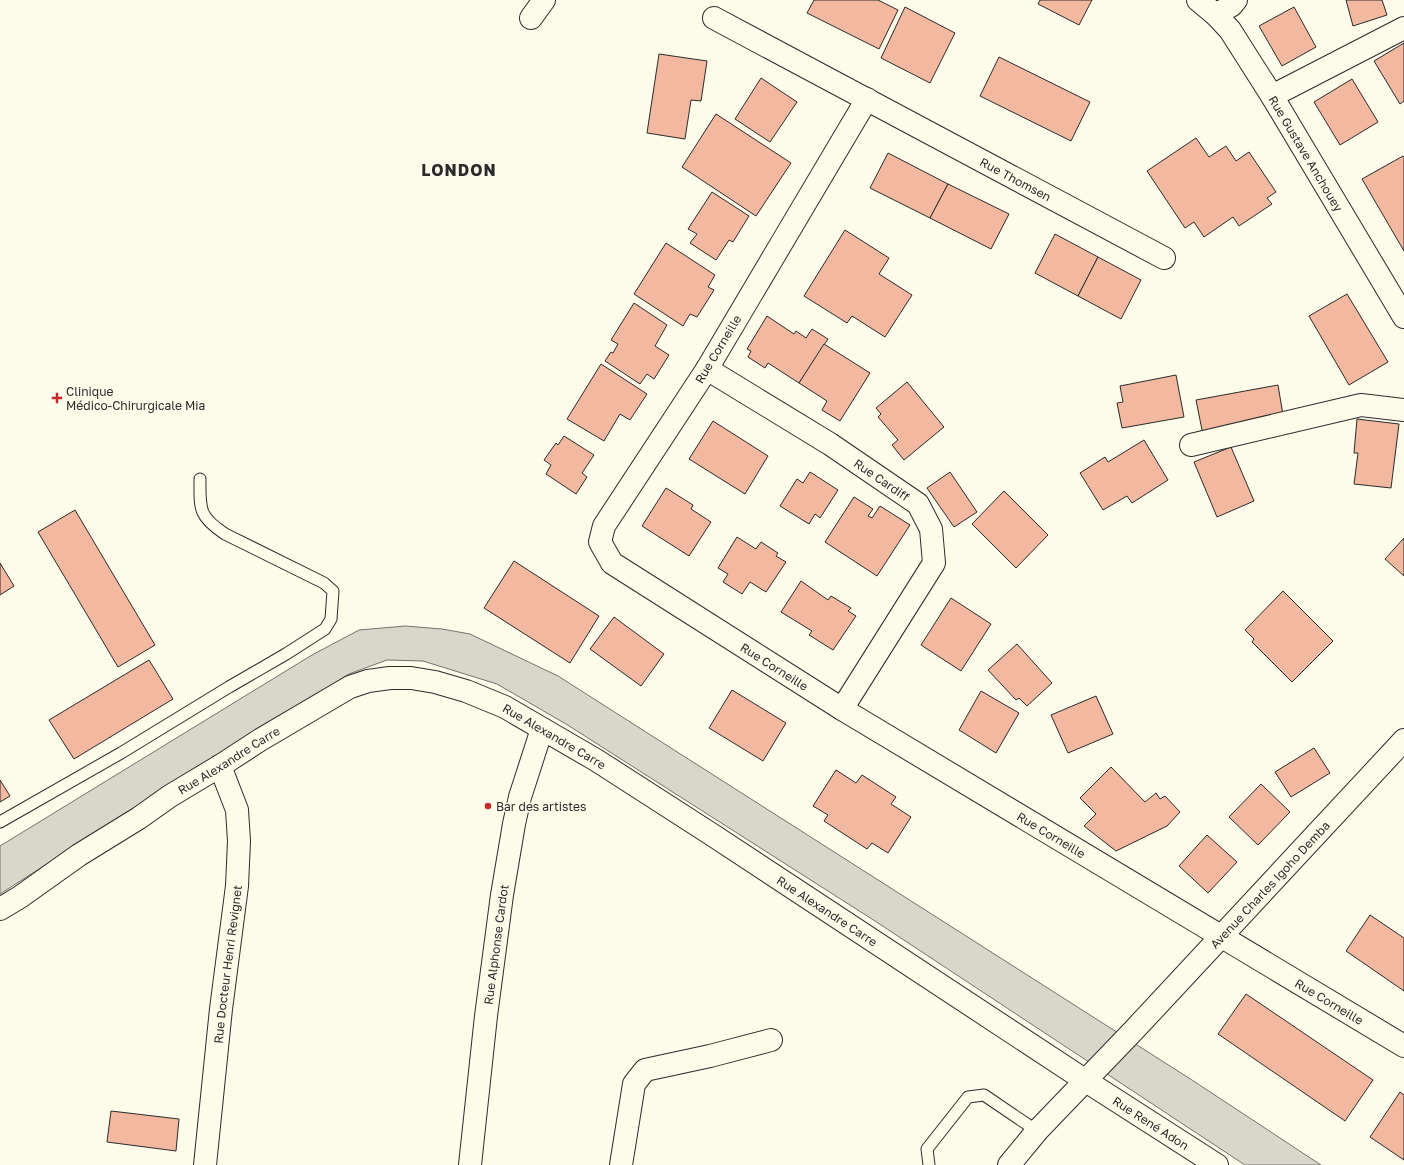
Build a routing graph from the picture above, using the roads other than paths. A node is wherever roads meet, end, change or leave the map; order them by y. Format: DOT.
graph roads {
  1 [pos="544,0"];
  2 [pos="1198,0"];
  3 [pos="1236,0"];
  4 [pos="1216,14"];
  5 [pos="531,18"];
  6 [pos="714,18"];
  7 [pos="1404,28"];
  8 [pos="1272,96"];
  9 [pos="867,100"];
  10 [pos="1164,258"];
  11 [pos="1404,317"];
  12 [pos="707,369"];
  13 [pos="1404,410"];
  14 [pos="1191,446"];
  15 [pos="200,479"];
  16 [pos="842,709"];
  17 [pos="542,729"];
  18 [pos="1404,740"];
  19 [pos="220,766"];
  20 [pos="0,822"];
  21 [pos="0,909"];
  22 [pos="1222,937"];
  23 [pos="771,1040"];
  24 [pos="1404,1046"];
  25 [pos="1089,1077"];
  26 [pos="1037,1131"];
  27 [pos="205,1165"];
  28 [pos="470,1165"];
  29 [pos="621,1165"];
  30 [pos="929,1165"];
  31 [pos="1009,1165"];
  32 [pos="1216,1165"];
  1 -- 5 [label="street"];
  2 -- 4 [label="street, Rue Gustave Anchouey"];
  3 -- 4 [label="street"];
  4 -- 8 [label="street, Rue Gustave Anchouey"];
  6 -- 9 [label="street, Rue Thomsen"];
  7 -- 8 [label="street"];
  8 -- 11 [label="street, Rue Gustave Anchouey"];
  9 -- 10 [label="street, Rue Thomsen"];
  9 -- 12 [label="street, Rue Corneille"];
  12 -- 16 [label="street, Rue Cardiff"];
  12 -- 16 [label="street, Rue Corneille"];
  13 -- 14 [label="street"];
  15 -- 20 [label="lane"];
  16 -- 22 [label="street, Rue Corneille"];
  17 -- 19 [label="street, Rue Alexandre Carre"];
  17 -- 25 [label="street, Rue Alexandre Carre"];
  17 -- 28 [label="street, Rue Alphonse Cardot"];
  18 -- 22 [label="street, Avenue Charles Igoho Demba"];
  19 -- 21 [label="street, Rue Alexandre Carre"];
  19 -- 27 [label="street, Rue Docteur Henri Revignet"];
  22 -- 24 [label="street, Rue Corneille"];
  22 -- 25 [label="street, Avenue Charles Igoho Demba"];
  23 -- 29 [label="street"];
  25 -- 26 [label="street, Avenue Charles Igoho Demba"];
  25 -- 32 [label="street, Rue René Adon"];
  26 -- 30 [label="lane"];
  26 -- 31 [label="street, Avenue Charles Igoho Demba"];
}
